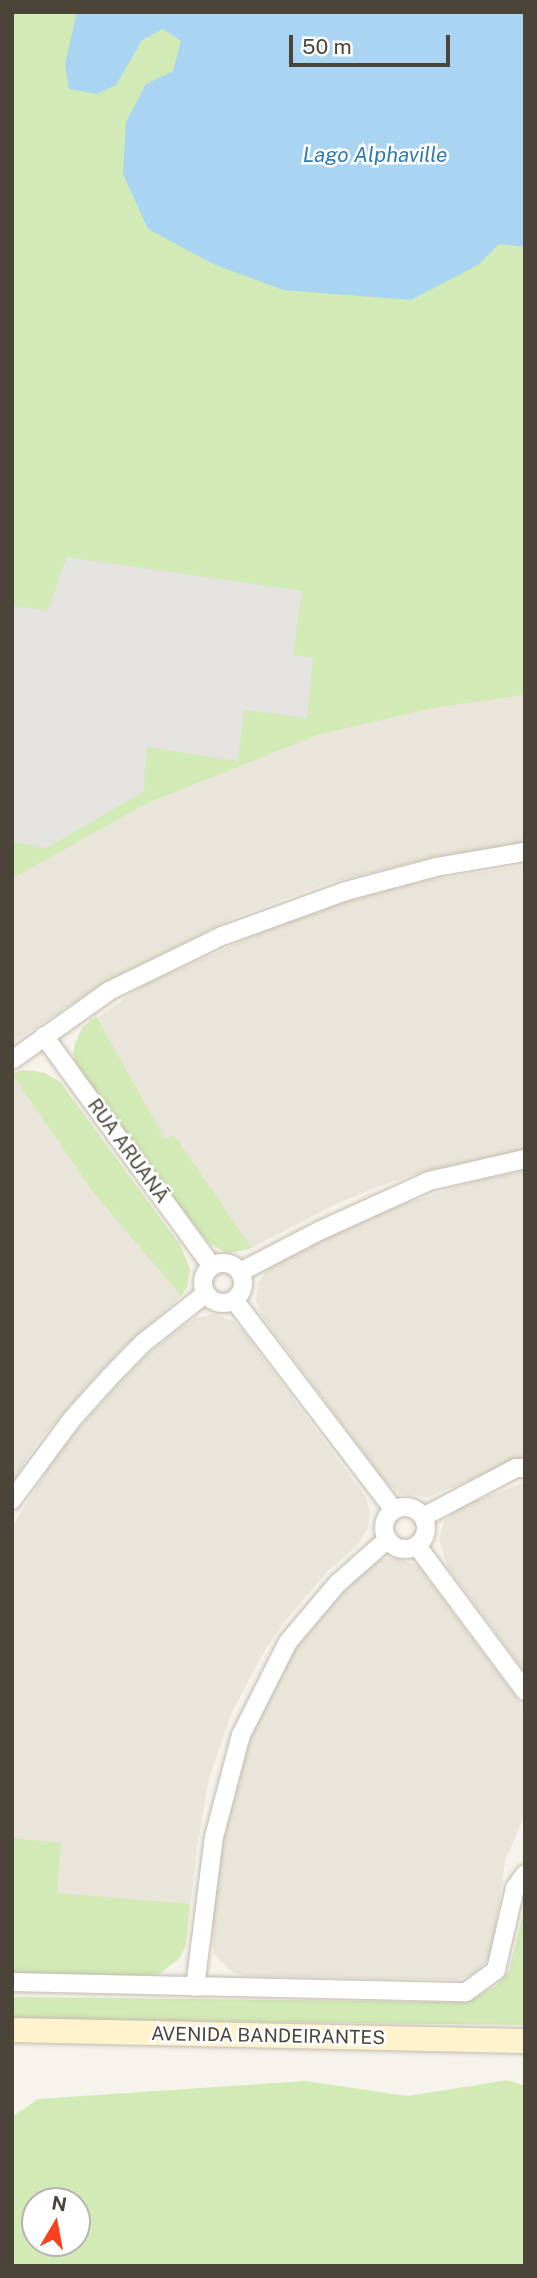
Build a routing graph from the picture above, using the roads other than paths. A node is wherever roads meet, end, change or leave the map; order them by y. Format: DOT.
graph roads {
  1 [pos="525,852"];
  2 [pos="44,1036"];
  3 [pos="12,1060"];
  4 [pos="525,1159"];
  5 [pos="212,1266"];
  6 [pos="240,1272"];
  7 [pos="205,1294"];
  8 [pos="234,1300"];
  9 [pos="525,1468"];
  10 [pos="12,1500"];
  11 [pos="394,1510"];
  12 [pos="423,1517"];
  13 [pos="388,1539"];
  14 [pos="417,1546"];
  15 [pos="525,1691"];
  16 [pos="525,1874"];
  17 [pos="12,1982"];
  18 [pos="195,1987"];
  19 [pos="12,2030"];
  20 [pos="525,2040"];
  1 -- 2 [label="street"];
  2 -- 3 [label="street"];
  2 -- 5 [label="street, RUA ARUANÃ"];
  4 -- 6 [label="street"];
  5 -- 6 [label="street"];
  5 -- 7 [label="street"];
  6 -- 8 [label="street"];
  7 -- 8 [label="street"];
  7 -- 10 [label="street"];
  8 -- 11 [label="street"];
  9 -- 12 [label="street"];
  11 -- 12 [label="street"];
  11 -- 13 [label="street"];
  12 -- 14 [label="street"];
  13 -- 14 [label="street"];
  13 -- 18 [label="street"];
  14 -- 15 [label="street"];
  16 -- 18 [label="street"];
  17 -- 18 [label="street"];
  19 -- 20 [label="street, AVENIDA BANDEIRANTES"];
}
